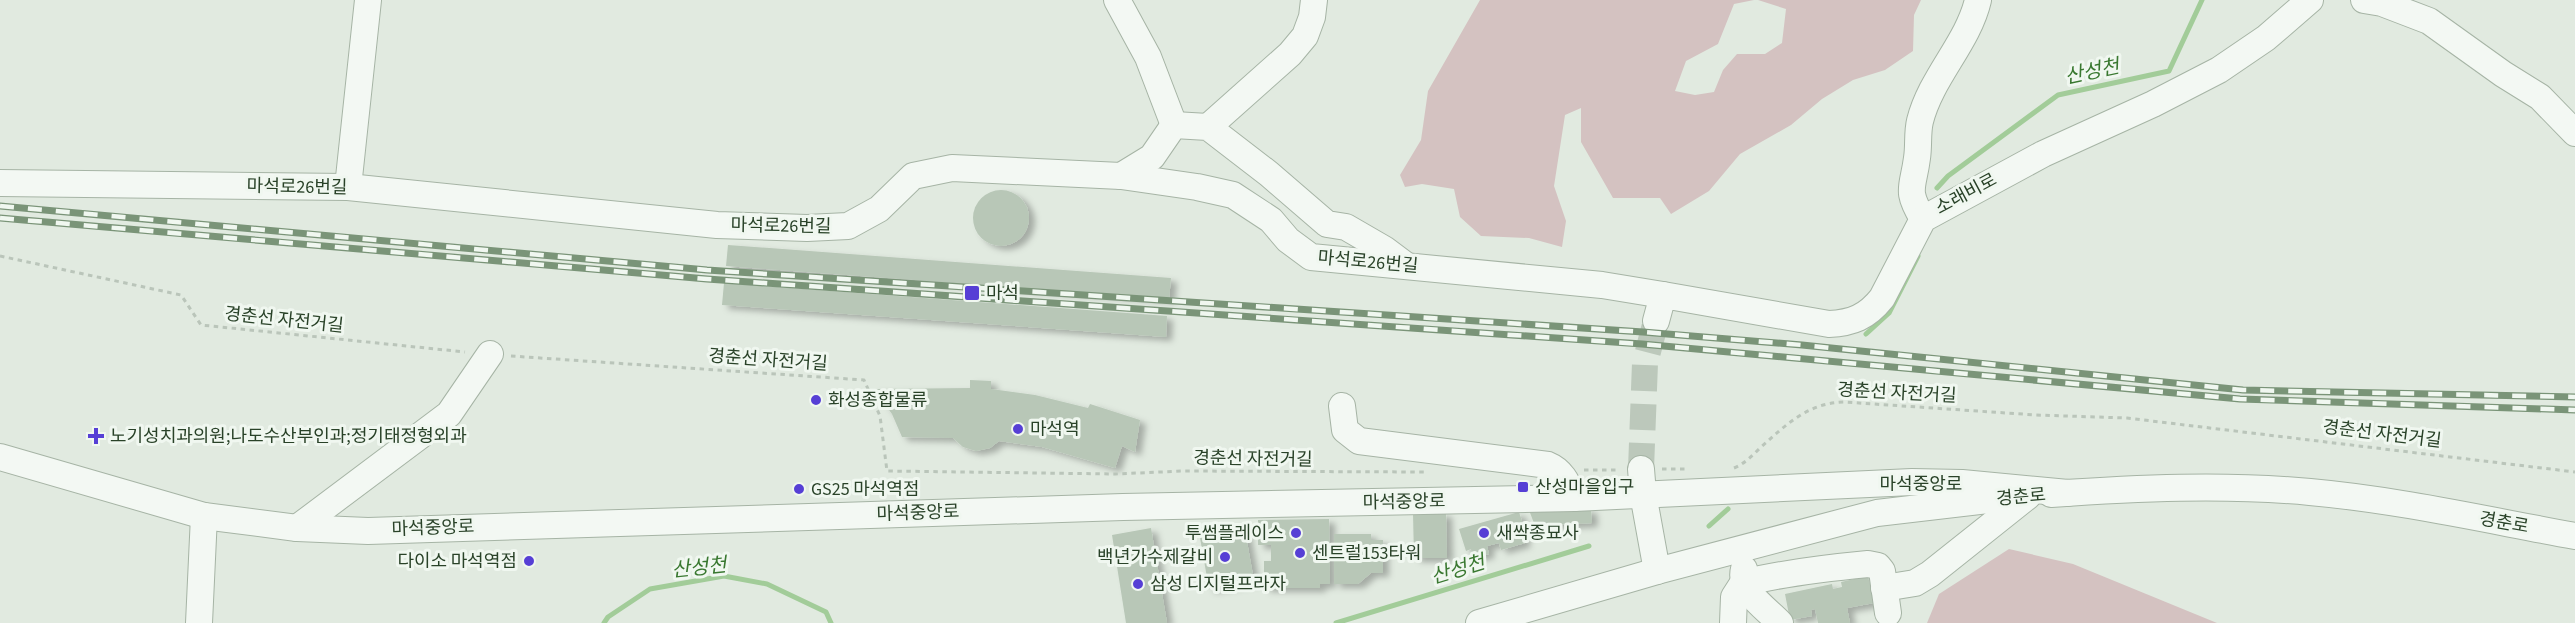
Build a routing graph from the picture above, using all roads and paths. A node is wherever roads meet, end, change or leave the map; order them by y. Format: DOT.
graph roads {
  1 [pos="368,0"];
  2 [pos="1117,0"];
  3 [pos="1314,0"];
  4 [pos="1978,0"];
  5 [pos="2310,0"];
  6 [pos="2364,0"];
  7 [pos="1174,125"];
  8 [pos="1208,127"];
  9 [pos="2575,134"];
  10 [pos="1121,176"];
  11 [pos="0,183"];
  12 [pos="348,187"];
  13 [pos="1923,219"];
  14 [pos="0,256"];
  15 [pos="1404,265"];
  16 [pos="1663,295"];
  17 [pos="1656,321"];
  18 [pos="490,354"];
  19 [pos="1342,406"];
  20 [pos="0,457"];
  21 [pos="1695,469"];
  22 [pos="1728,469"];
  23 [pos="1558,471"];
  24 [pos="1433,472"];
  25 [pos="2575,472"];
  26 [pos="1642,482"];
  27 [pos="1846,485"];
  28 [pos="2067,493"];
  29 [pos="2028,496"];
  30 [pos="1574,498"];
  31 [pos="1877,513"];
  32 [pos="204,516"];
  33 [pos="297,528"];
  34 [pos="2575,536"];
  35 [pos="1752,545"];
  36 [pos="1657,571"];
  37 [pos="1743,579"];
  38 [pos="199,623"];
  39 [pos="1479,623"];
  40 [pos="1732,623"];
  41 [pos="1780,623"];
  1 -- 12 [label="street"];
  2 -- 7 [label="street"];
  3 -- 8 [label="street"];
  4 -- 13 [label="street"];
  5 -- 13 [label="street, 소래비로"];
  6 -- 9 [label="street"];
  7 -- 8 [label="street"];
  7 -- 10 [label="street"];
  8 -- 15 [label="street"];
  10 -- 12 [label="street, 마석로26번길"];
  10 -- 15 [label="street, 마석로26번길"];
  11 -- 12 [label="street, 마석로26번길"];
  13 -- 16 [label="street, 소래비로"];
  14 -- 18 [label="path, 경춘선 자전거길"];
  15 -- 16 [label="street, 마석로26번길"];
  16 -- 17 [label="street"];
  18 -- 24 [label="path, 경춘선 자전거길"];
  18 -- 33 [label="street"];
  19 -- 23 [label="street"];
  20 -- 32 [label="street, 마석중앙로"];
  21 -- 26 [label="path"];
  22 -- 25 [label="path, 경춘선 자전거길"];
  23 -- 26 [label="path"];
  23 -- 30 [label="street"];
  26 -- 27 [label="street, 마석중앙로"];
  26 -- 30 [label="street, 마석중앙로"];
  26 -- 36 [label="street"];
  27 -- 28 [label="street, 마석중앙로"];
  27 -- 31 [label="street, 마석중앙로"];
  28 -- 29 [label="street, 경춘로"];
  28 -- 34 [label="street, 경춘로"];
  29 -- 31 [label="street, 경춘로"];
  29 -- 37 [label="street"];
  30 -- 33 [label="street, 마석중앙로"];
  31 -- 35 [label="street, 경춘로"];
  32 -- 33 [label="street, 마석중앙로"];
  32 -- 38 [label="street"];
  35 -- 36 [label="street, 경춘로"];
  35 -- 37 [label="street"];
  36 -- 39 [label="street, 경춘로"];
  37 -- 40 [label="street"];
  37 -- 41 [label="street"];
}
